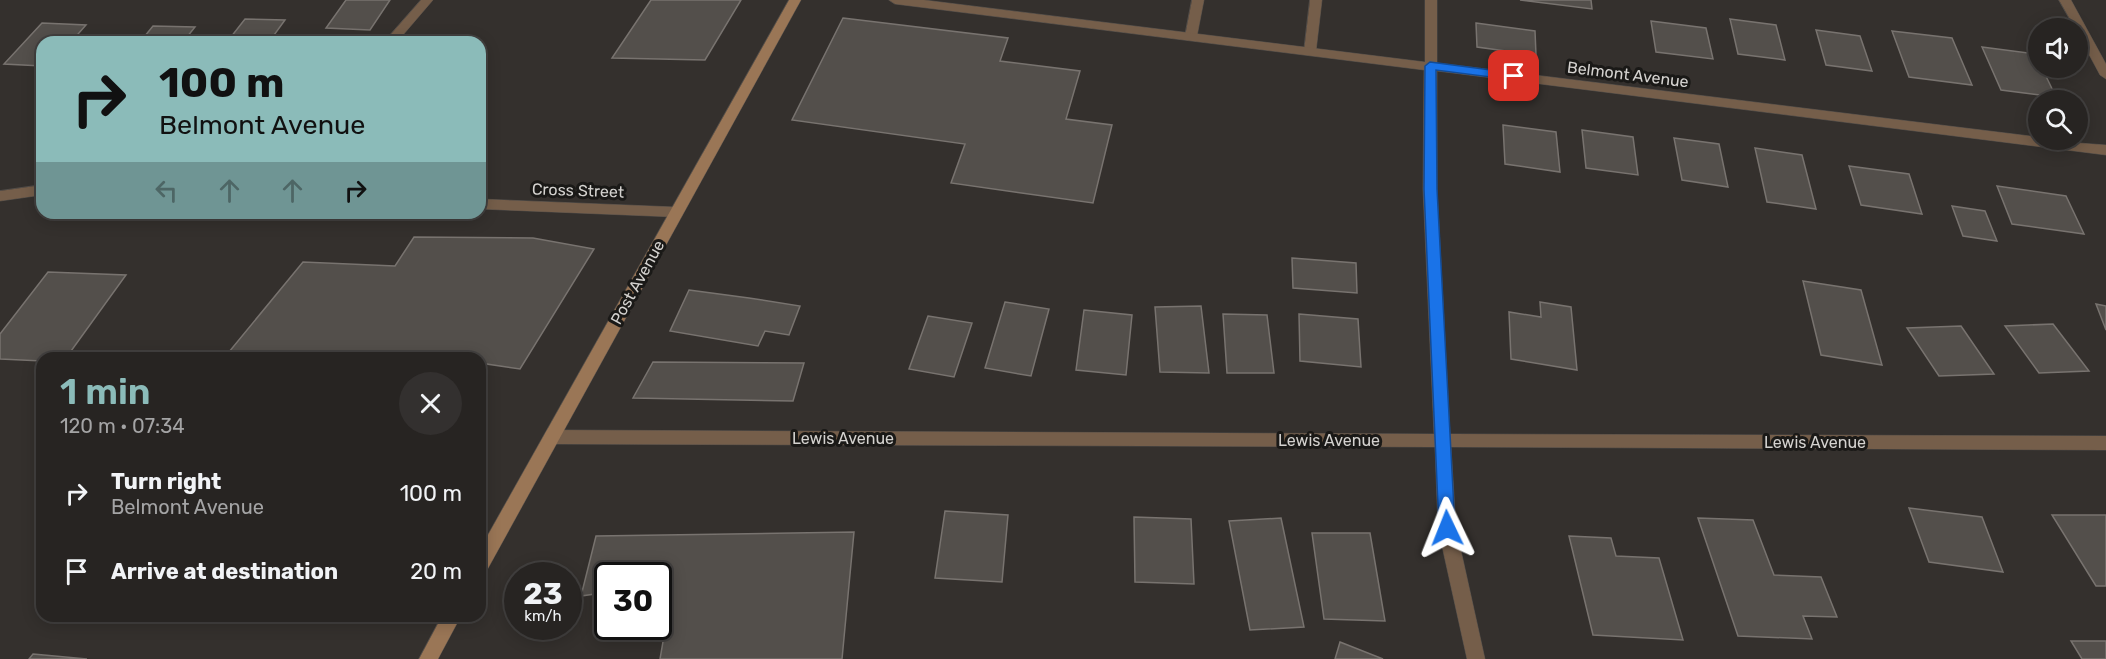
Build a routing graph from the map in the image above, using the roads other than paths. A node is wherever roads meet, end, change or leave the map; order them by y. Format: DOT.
graph roads {
  1 [pos="427,0"];
  2 [pos="795,0"];
  3 [pos="895,0"];
  4 [pos="1198,0"];
  5 [pos="1316,0"];
  6 [pos="1431,0"];
  7 [pos="2065,0"];
  8 [pos="395,36"];
  9 [pos="1191,36"];
  10 [pos="2089,44"];
  11 [pos="2106,46"];
  12 [pos="1310,51"];
  13 [pos="1430,66"];
  14 [pos="2106,75"];
  15 [pos="2106,150"];
  16 [pos="36,191"];
  17 [pos="0,195"];
  18 [pos="486,204"];
  19 [pos="675,212"];
  20 [pos="552,437"];
  21 [pos="1444,440"];
  22 [pos="2106,443"];
  23 [pos="486,555"];
  24 [pos="449,622"];
  25 [pos="428,659"];
  26 [pos="1476,659"];
  1 -- 8 [label="street"];
  2 -- 19 [label="main road, Post Avenue"];
  3 -- 9 [label="street, Belmont Avenue"];
  4 -- 9 [label="street"];
  5 -- 12 [label="street"];
  6 -- 13 [label="street"];
  7 -- 10 [label="street"];
  9 -- 12 [label="street, Belmont Avenue"];
  10 -- 11 [label="street"];
  10 -- 14 [label="street"];
  12 -- 13 [label="street, Belmont Avenue"];
  13 -- 15 [label="street, Belmont Avenue"];
  13 -- 21 [label="street"];
  16 -- 17 [label="street"];
  18 -- 19 [label="street, Cross Street"];
  19 -- 20 [label="main road, Post Avenue"];
  20 -- 21 [label="street, Lewis Avenue"];
  20 -- 23 [label="main road, Post Avenue"];
  21 -- 22 [label="street, Lewis Avenue"];
  21 -- 26 [label="street"];
  24 -- 25 [label="main road"];
}
